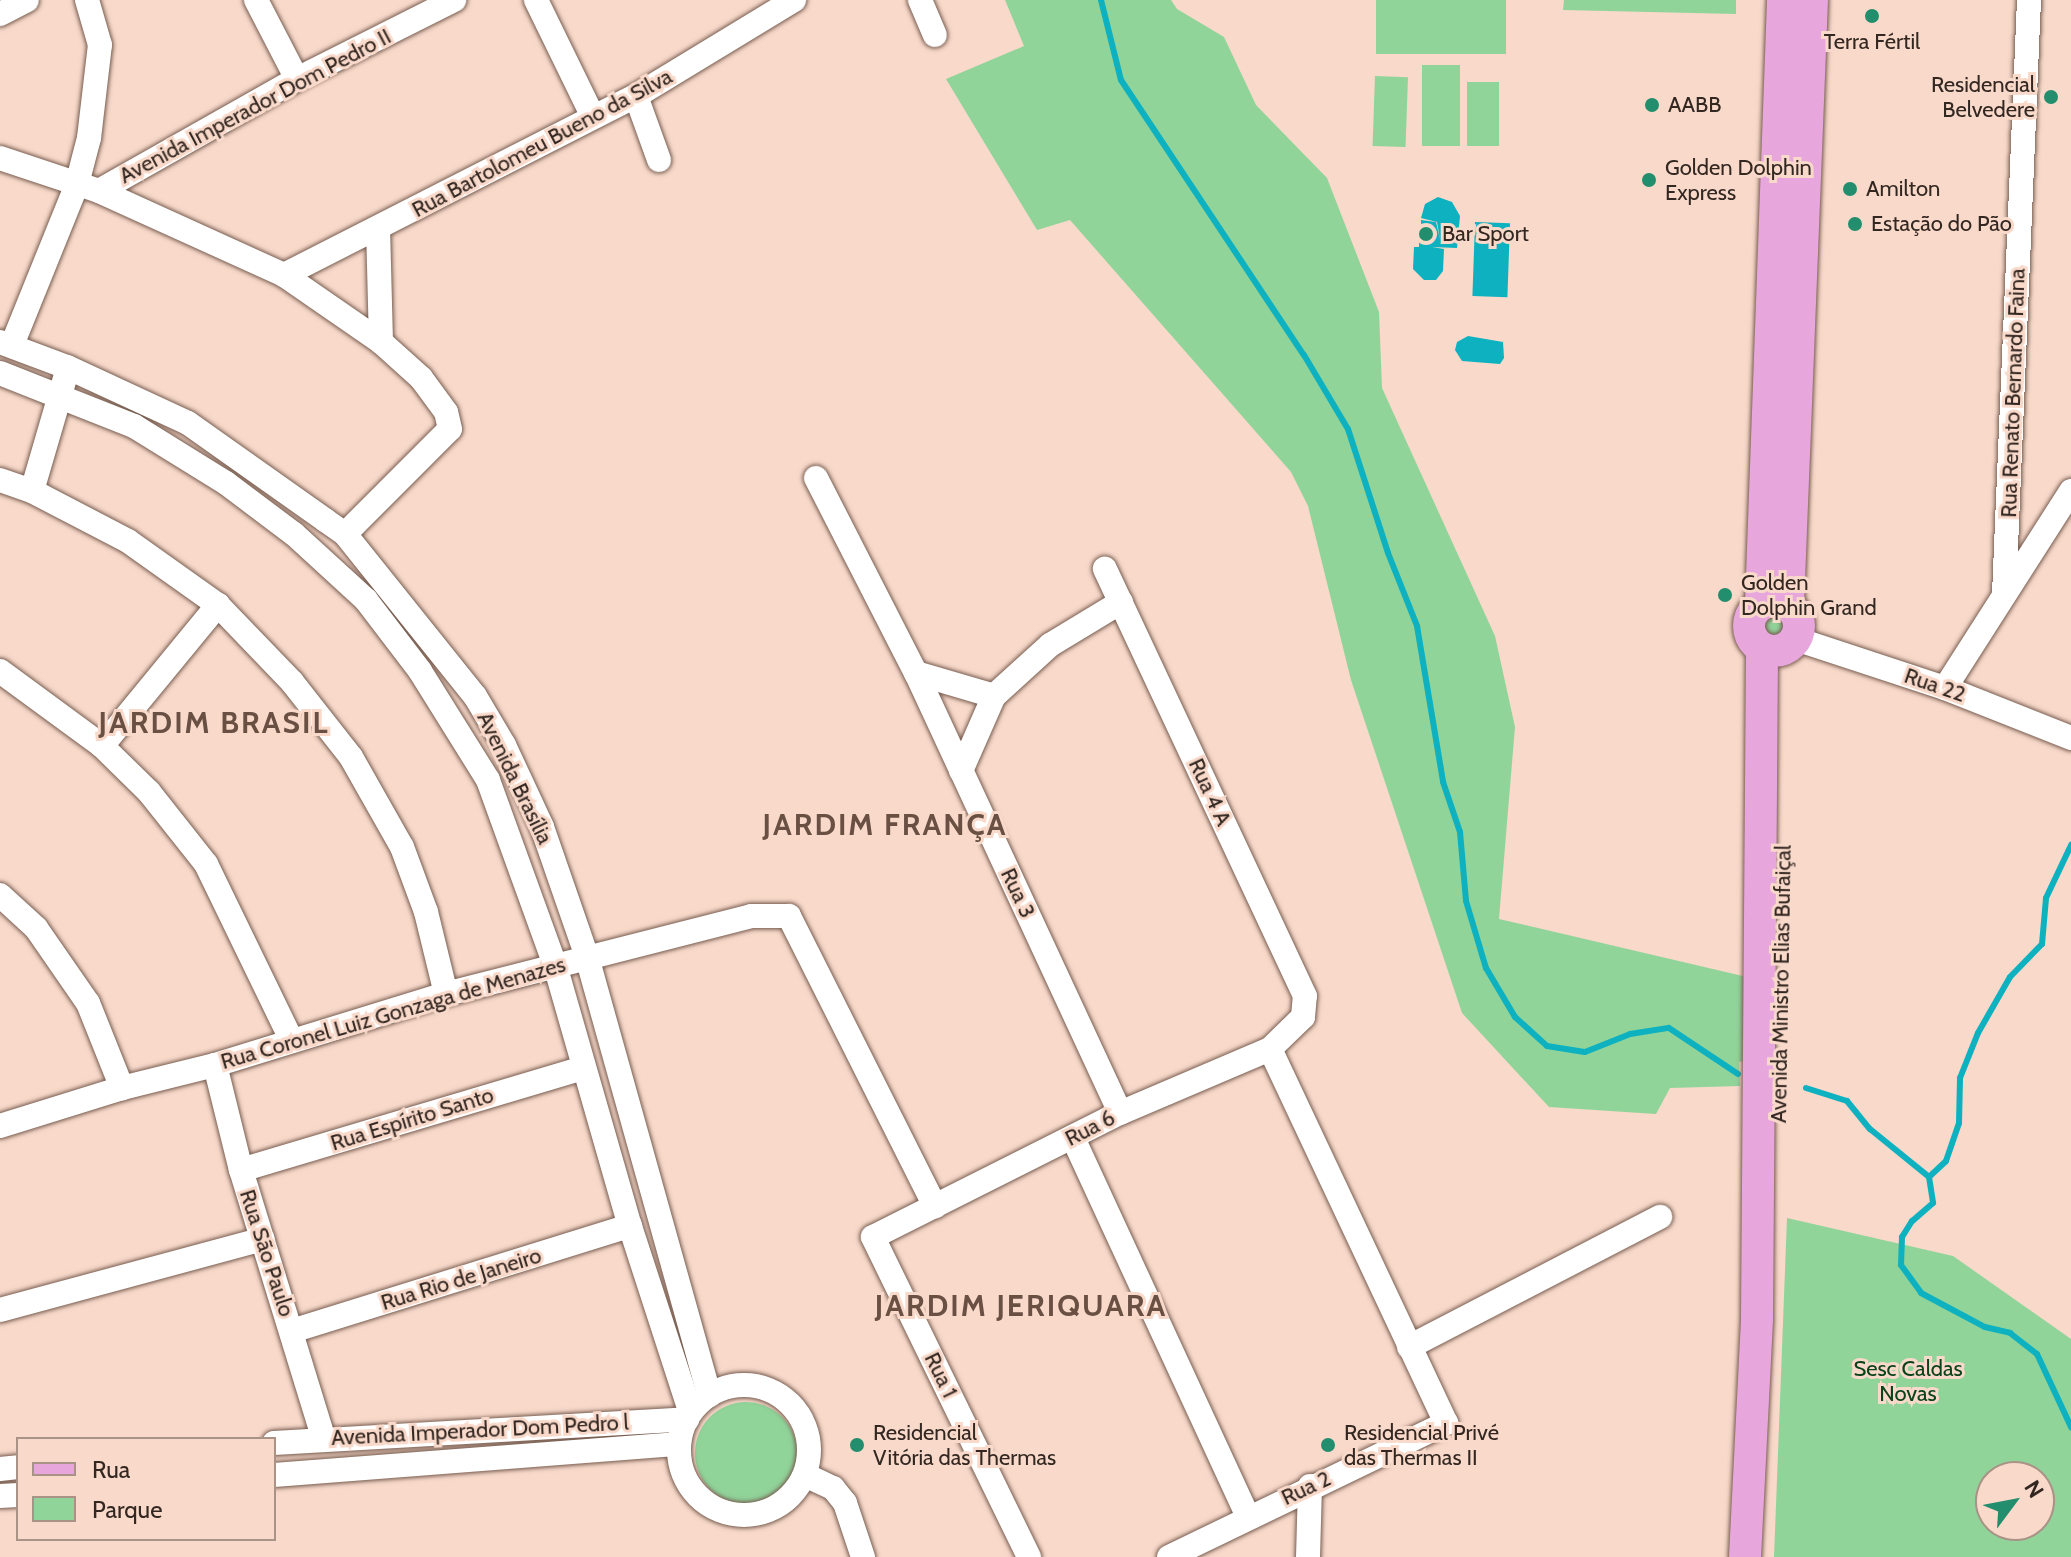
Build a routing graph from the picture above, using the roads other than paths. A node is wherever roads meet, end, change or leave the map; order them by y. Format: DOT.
graph roads {
  1 [pos="27,0"];
  2 [pos="87,0"];
  3 [pos="256,0"];
  4 [pos="454,0"];
  5 [pos="536,0"];
  6 [pos="794,0"];
  7 [pos="920,0"];
  8 [pos="1783,0"];
  9 [pos="1812,0"];
  10 [pos="2029,0"];
  11 [pos="0,14"];
  12 [pos="935,35"];
  13 [pos="297,79"];
  14 [pos="636,96"];
  15 [pos="593,117"];
  16 [pos="0,158"];
  17 [pos="659,160"];
  18 [pos="88,187"];
  19 [pos="378,230"];
  20 [pos="284,275"];
  21 [pos="381,342"];
  22 [pos="6,344"];
  23 [pos="67,367"];
  24 [pos="0,373"];
  25 [pos="61,395"];
  26 [pos="816,478"];
  27 [pos="0,480"];
  28 [pos="32,491"];
  29 [pos="2071,491"];
  30 [pos="345,534"];
  31 [pos="1105,569"];
  32 [pos="2004,594"];
  33 [pos="1121,602"];
  34 [pos="1775,604"];
  35 [pos="218,605"];
  36 [pos="1781,646"];
  37 [pos="0,671"];
  38 [pos="916,673"];
  39 [pos="1945,688"];
  40 [pos="994,696"];
  41 [pos="2071,738"];
  42 [pos="102,746"];
  43 [pos="961,771"];
  44 [pos="0,895"];
  45 [pos="587,957"];
  46 [pos="555,965"];
  47 [pos="446,994"];
  48 [pos="1303,1017"];
  49 [pos="291,1039"];
  50 [pos="1270,1049"];
  51 [pos="215,1065"];
  52 [pos="583,1068"];
  53 [pos="122,1088"];
  54 [pos="1120,1113"];
  55 [pos="0,1126"];
  56 [pos="1073,1138"];
  57 [pos="241,1170"];
  58 [pos="935,1206"];
  59 [pos="1660,1217"];
  60 [pos="630,1226"];
  61 [pos="873,1237"];
  62 [pos="263,1239"];
  63 [pos="0,1310"];
  64 [pos="292,1331"];
  65 [pos="1409,1347"];
  66 [pos="709,1395"];
  67 [pos="689,1415"];
  68 [pos="324,1439"];
  69 [pos="276,1443"];
  70 [pos="679,1444"];
  71 [pos="276,1475"];
  72 [pos="805,1475"];
  73 [pos="1310,1486"];
  74 [pos="1248,1516"];
  75 [pos="863,1557"];
  76 [pos="1029,1557"];
  77 [pos="1169,1557"];
  78 [pos="1308,1557"];
  79 [pos="1745,1557"];
  1 -- 11 [label="street"];
  2 -- 18 [label="street"];
  3 -- 13 [label="street"];
  4 -- 13 [label="street, Avenida Imperador Dom Pedro II"];
  5 -- 15 [label="street"];
  6 -- 14 [label="street, Rua Bartolomeu Bueno da Silva"];
  7 -- 12 [label="street"];
  8 -- 34 [label="main road"];
  9 -- 34 [label="main road"];
  10 -- 32 [label="street, Rua Renato Bernardo Faina"];
  13 -- 18 [label="street, Avenida Imperador Dom Pedro II"];
  14 -- 15 [label="street, Rua Bartolomeu Bueno da Silva"];
  14 -- 17 [label="street"];
  15 -- 19 [label="street, Rua Bartolomeu Bueno da Silva"];
  16 -- 18 [label="street"];
  18 -- 20 [label="street"];
  18 -- 22 [label="street"];
  19 -- 20 [label="street, Rua Bartolomeu Bueno da Silva"];
  19 -- 21 [label="street"];
  20 -- 21 [label="street"];
  21 -- 30 [label="street"];
  22 -- 23 [label="street, Avenida Brasília"];
  23 -- 25 [label="street"];
  23 -- 30 [label="street, Avenida Brasília"];
  24 -- 25 [label="street, Avenida Brasília"];
  25 -- 28 [label="street"];
  25 -- 46 [label="street, Avenida Brasília"];
  26 -- 38 [label="street, Rua 3"];
  27 -- 28 [label="street"];
  28 -- 35 [label="street"];
  29 -- 32 [label="street"];
  30 -- 45 [label="street, Avenida Brasília"];
  31 -- 33 [label="street, Rua 4 A"];
  32 -- 39 [label="street"];
  33 -- 40 [label="street"];
  33 -- 48 [label="street, Rua 4 A"];
  34 -- 36 [label="main road"];
  34 -- 36 [label="main road"];
  35 -- 42 [label="street"];
  35 -- 47 [label="street"];
  36 -- 39 [label="street, Rua 22"];
  36 -- 79 [label="main road, Avenida Ministro Elias Bufaiçal"];
  37 -- 42 [label="street"];
  38 -- 40 [label="street"];
  38 -- 43 [label="street, Rua 3"];
  39 -- 41 [label="street, Rua 22"];
  40 -- 43 [label="street"];
  42 -- 49 [label="street"];
  43 -- 54 [label="street, Rua 3"];
  44 -- 53 [label="street"];
  45 -- 46 [label="street, Rua Coronel Luiz Gonzaga de Menazes"];
  45 -- 58 [label="street, Rua Coronel Luiz Gonzaga de Menazes"];
  45 -- 66 [label="street, Avenida Brasília"];
  46 -- 47 [label="street, Rua Coronel Luiz Gonzaga de Menazes"];
  46 -- 52 [label="street, Avenida Brasília"];
  47 -- 49 [label="street, Rua Coronel Luiz Gonzaga de Menazes"];
  48 -- 50 [label="street, Rua 6"];
  49 -- 51 [label="street, Rua Coronel Luiz Gonzaga de Menazes"];
  50 -- 54 [label="street, Rua 6"];
  50 -- 65 [label="street"];
  51 -- 53 [label="street, Rua Coronel Luiz Gonzaga de Menazes"];
  51 -- 57 [label="street, Rua São Paulo"];
  52 -- 57 [label="street, Rua Espírito Santo"];
  52 -- 60 [label="street, Avenida Brasília"];
  53 -- 55 [label="street, Rua Coronel Luiz Gonzaga de Menazes"];
  54 -- 56 [label="street, Rua 6"];
  56 -- 58 [label="street, Rua 6"];
  56 -- 74 [label="street"];
  57 -- 62 [label="street, Rua São Paulo"];
  58 -- 61 [label="street, Rua 6"];
  59 -- 65 [label="street"];
  60 -- 64 [label="street, Rua Rio de Janeiro"];
  60 -- 67 [label="street, Avenida Brasília"];
  61 -- 76 [label="street, Rua 1"];
  62 -- 63 [label="street"];
  62 -- 64 [label="street, Rua São Paulo"];
  64 -- 68 [label="street, Rua São Paulo"];
  65 -- 73 [label="street, Rua 2"];
  66 -- 67 [label="street"];
  66 -- 72 [label="street"];
  67 -- 68 [label="street, Avenida Imperador Dom Pedro l"];
  67 -- 70 [label="street"];
  68 -- 69 [label="street, Avenida Imperador Dom Pedro l"];
  70 -- 71 [label="street, Avenida Imperador Dom Pedro l"];
  70 -- 72 [label="street"];
  72 -- 75 [label="street"];
  73 -- 74 [label="street, Rua 2"];
  73 -- 78 [label="street"];
  74 -- 77 [label="street, Rua 2"];
}
